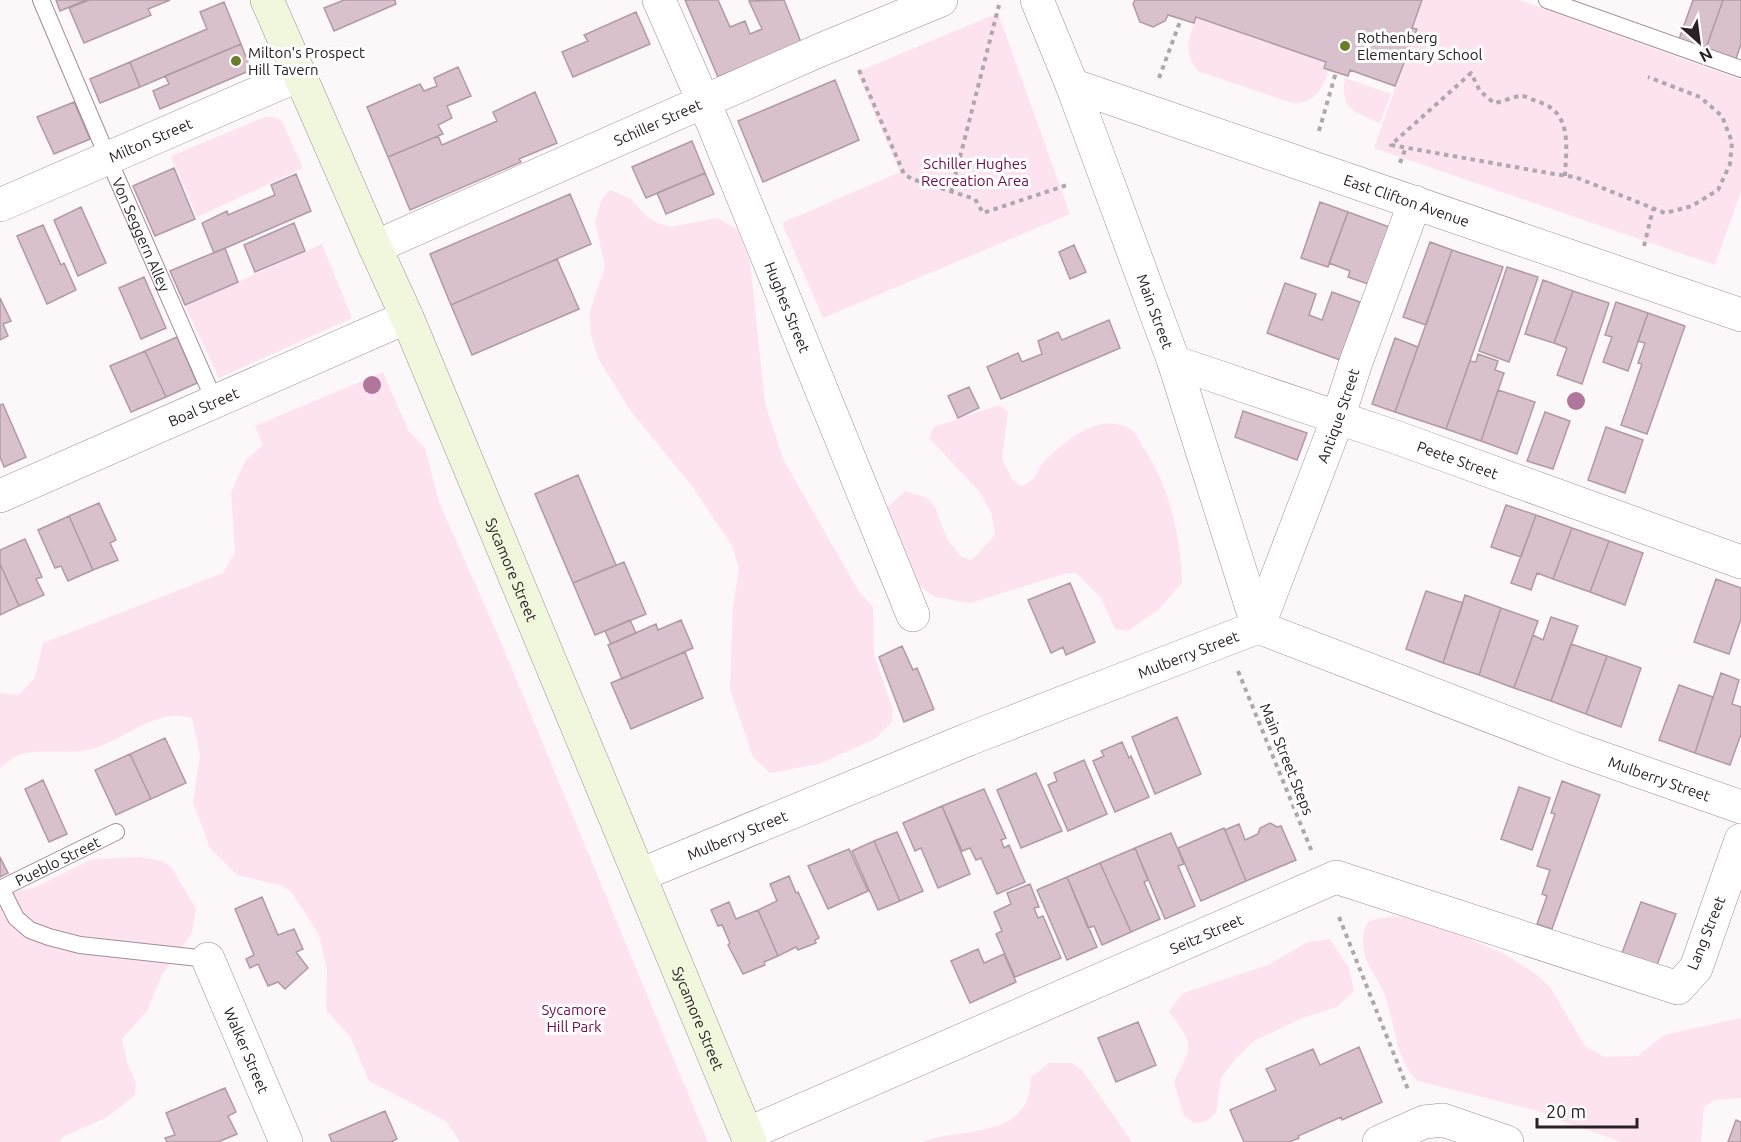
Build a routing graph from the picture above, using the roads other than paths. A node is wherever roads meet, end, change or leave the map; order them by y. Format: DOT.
graph roads {
  1 [pos="41,0"];
  2 [pos="267,0"];
  3 [pos="659,0"];
  4 [pos="941,0"];
  5 [pos="1037,0"];
  6 [pos="1547,0"];
  7 [pos="1741,69"];
  8 [pos="299,75"];
  9 [pos="1071,85"];
  10 [pos="703,102"];
  11 [pos="108,158"];
  12 [pos="1415,202"];
  13 [pos="0,205"];
  14 [pos="375,247"];
  15 [pos="1741,315"];
  16 [pos="407,317"];
  17 [pos="1174,362"];
  18 [pos="216,402"];
  19 [pos="1338,418"];
  20 [pos="0,496"];
  21 [pos="1741,562"];
  22 [pos="913,615"];
  23 [pos="1258,627"];
  24 [pos="1741,807"];
  25 [pos="116,832"];
  26 [pos="1741,840"];
  27 [pos="640,875"];
  28 [pos="1,888"];
  29 [pos="208,959"];
  30 [pos="1678,988"];
  31 [pos="748,1138"];
  32 [pos="286,1142"];
  33 [pos="1379,1142"];
  34 [pos="1507,1142"];
  1 -- 11 [label="lane, Von Seggern Alley"];
  2 -- 8 [label="main road, Sycamore Street"];
  3 -- 10 [label="street, Hughes Street"];
  4 -- 10 [label="street, Schiller Street"];
  5 -- 9 [label="street, Main Street"];
  6 -- 7 [label="lane"];
  8 -- 11 [label="street, Milton Street"];
  8 -- 14 [label="main road, Sycamore Street"];
  9 -- 12 [label="street, East Clifton Avenue"];
  9 -- 17 [label="street, Main Street"];
  10 -- 14 [label="street, Schiller Street"];
  10 -- 22 [label="street, Hughes Street"];
  11 -- 13 [label="street, Milton Street"];
  11 -- 18 [label="lane, Von Seggern Alley"];
  12 -- 15 [label="street, East Clifton Avenue"];
  12 -- 19 [label="street, Antique Street"];
  14 -- 16 [label="main road, Sycamore Street"];
  16 -- 18 [label="street, Boal Street"];
  16 -- 27 [label="main road, Sycamore Street"];
  17 -- 19 [label="street, Peete Street"];
  17 -- 23 [label="street, Main Street"];
  18 -- 20 [label="street, Boal Street"];
  19 -- 21 [label="street, Peete Street"];
  19 -- 23 [label="street, Antique Street"];
  23 -- 24 [label="street, Mulberry Street"];
  23 -- 27 [label="street, Mulberry Street"];
  25 -- 28 [label="lane, Pueblo Street"];
  26 -- 30 [label="street, Lang Street"];
  27 -- 31 [label="main road, Sycamore Street"];
  28 -- 29 [label="lane"];
  29 -- 32 [label="street, Walker Street"];
  30 -- 31 [label="street, Seitz Street"];
  33 -- 34 [label="street"];
}
